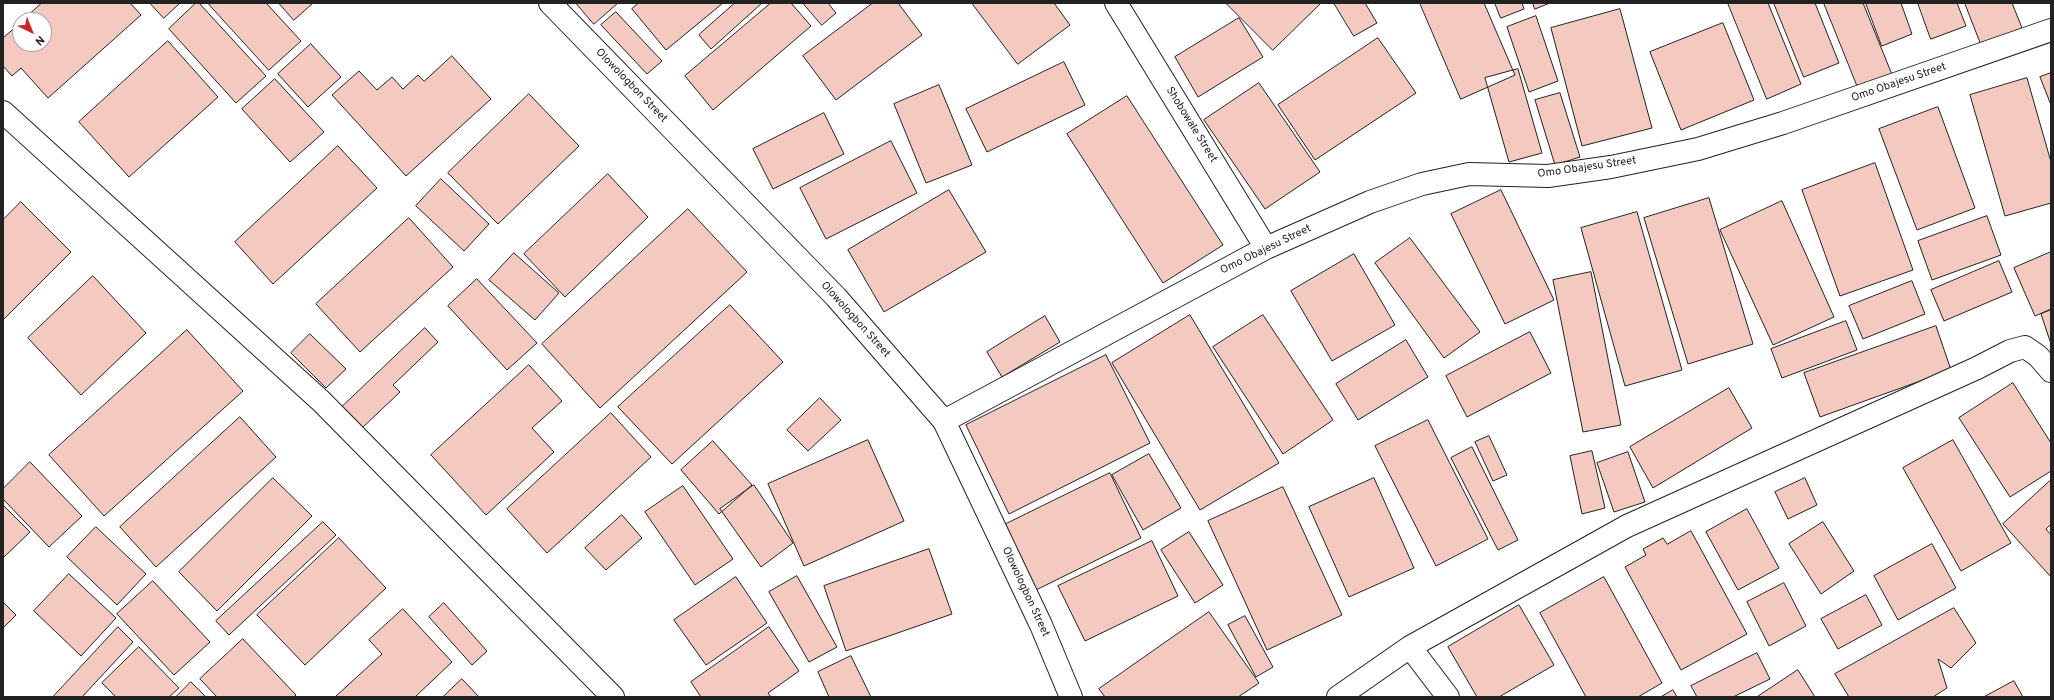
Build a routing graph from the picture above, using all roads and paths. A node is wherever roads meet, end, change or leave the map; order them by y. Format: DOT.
graph roads {
  1 [pos="550,3"];
  2 [pos="1116,3"];
  3 [pos="2051,30"];
  4 [pos="3,112"];
  5 [pos="1266,248"];
  6 [pos="2051,372"];
  7 [pos="944,421"];
  8 [pos="1410,647"];
  9 [pos="613,697"];
  10 [pos="1071,697"];
  11 [pos="1338,697"];
  12 [pos="1448,697"];
  1 -- 7 [label="street, Olowologbon Street"];
  2 -- 5 [label="street, Shobowale Street"];
  3 -- 5 [label="street, Omo Obajesu Street"];
  4 -- 9 [label="street"];
  5 -- 7 [label="street, Omo Obajesu Street"];
  6 -- 8 [label="street"];
  7 -- 10 [label="street, Olowologbon Street"];
  8 -- 11 [label="street"];
  8 -- 12 [label="street"];
}
